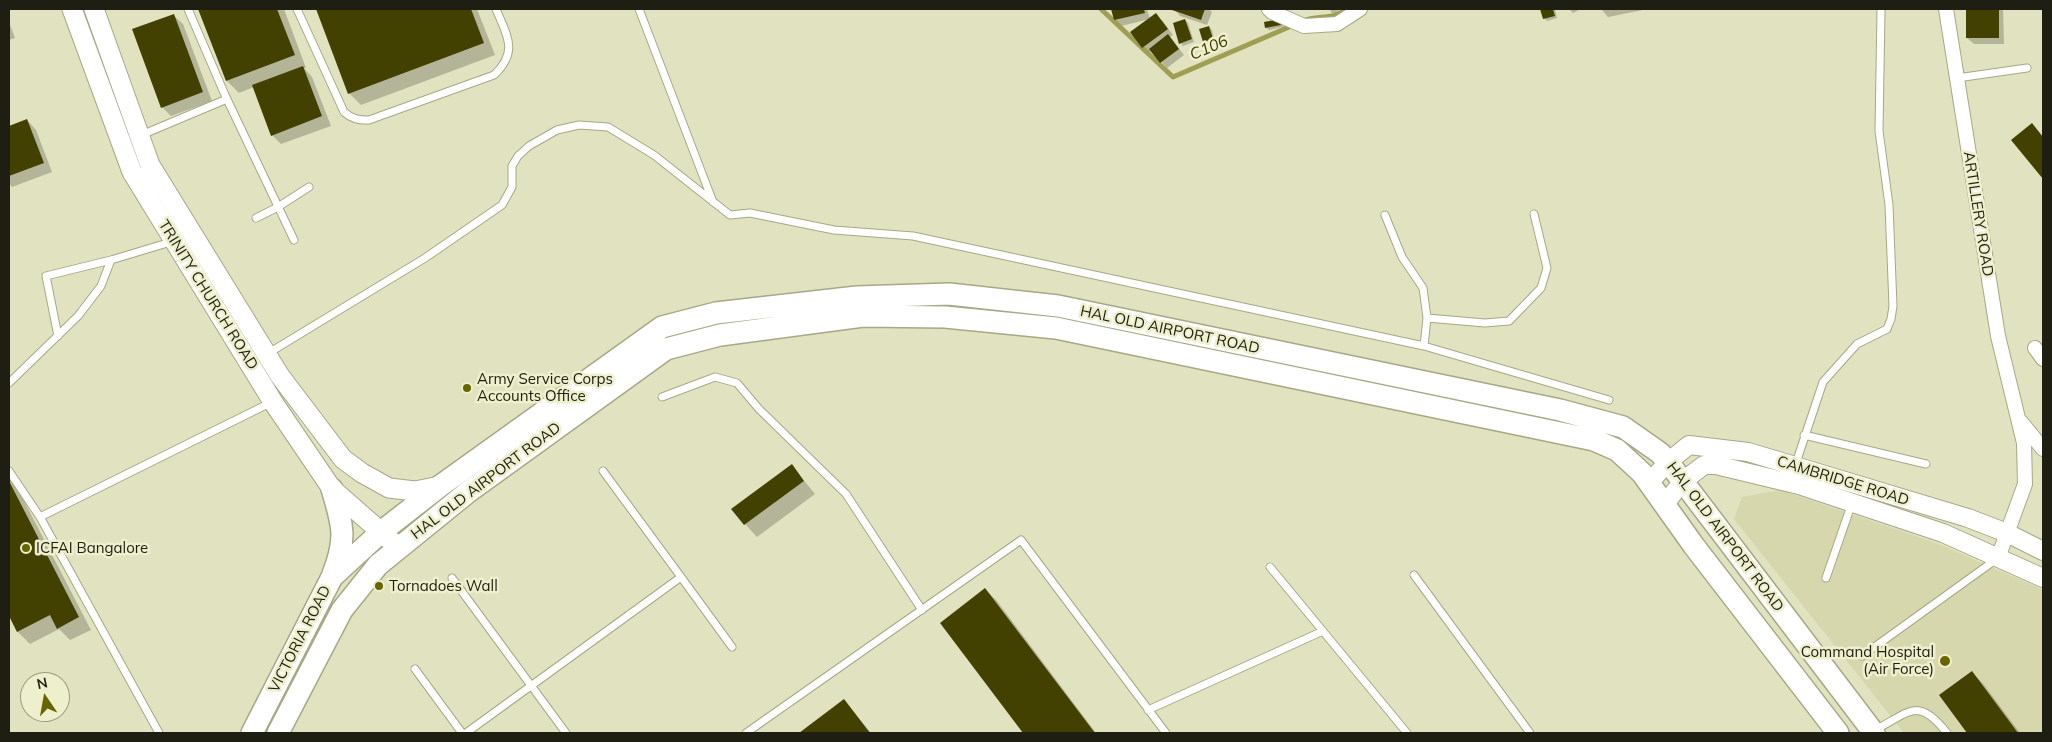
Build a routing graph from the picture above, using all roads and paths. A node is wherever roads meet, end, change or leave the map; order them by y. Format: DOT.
graph roads {
  1 [pos="72,9"];
  2 [pos="94,9"];
  3 [pos="188,9"];
  4 [pos="297,9"];
  5 [pos="496,9"];
  6 [pos="639,9"];
  7 [pos="1269,9"];
  8 [pos="1360,9"];
  9 [pos="1881,9"];
  10 [pos="1946,9"];
  11 [pos="2027,68"];
  12 [pos="1957,78"];
  13 [pos="227,99"];
  14 [pos="139,136"];
  15 [pos="309,187"];
  16 [pos="714,202"];
  17 [pos="278,207"];
  18 [pos="1534,214"];
  19 [pos="1385,215"];
  20 [pos="256,218"];
  21 [pos="174,240"];
  22 [pos="294,240"];
  23 [pos="111,260"];
  24 [pos="1427,318"];
  25 [pos="58,336"];
  26 [pos="1424,346"];
  27 [pos="266,354"];
  28 [pos="9,383"];
  29 [pos="662,398"];
  30 [pos="1609,400"];
  31 [pos="273,402"];
  32 [pos="2018,417"];
  33 [pos="1804,435"];
  34 [pos="2043,449"];
  35 [pos="1668,462"];
  36 [pos="1926,464"];
  37 [pos="1795,466"];
  38 [pos="9,471"];
  39 [pos="603,471"];
  40 [pos="1683,481"];
  41 [pos="1649,483"];
  42 [pos="440,486"];
  43 [pos="332,489"];
  44 [pos="1852,502"];
  45 [pos="1664,505"];
  46 [pos="40,517"];
  47 [pos="381,532"];
  48 [pos="2007,533"];
  49 [pos="398,547"];
  50 [pos="2043,551"];
  51 [pos="1998,558"];
  52 [pos="1270,566"];
  53 [pos="1414,575"];
  54 [pos="332,577"];
  55 [pos="681,577"];
  56 [pos="452,578"];
  57 [pos="1826,578"];
  58 [pos="2043,578"];
  59 [pos="922,610"];
  60 [pos="1323,631"];
  61 [pos="732,647"];
  62 [pos="1862,656"];
  63 [pos="415,669"];
  64 [pos="531,686"];
  65 [pos="1148,710"];
  66 [pos="1873,732"];
  67 [pos="159,733"];
  68 [pos="252,733"];
  69 [pos="278,733"];
  70 [pos="462,733"];
  71 [pos="466,733"];
  72 [pos="566,733"];
  73 [pos="746,733"];
  74 [pos="1166,733"];
  75 [pos="1407,733"];
  76 [pos="1530,733"];
  77 [pos="1838,733"];
  78 [pos="1947,733"];
  1 -- 21 [label="main road, TRINITY CHURCH ROAD"];
  2 -- 14 [label="main road, TRINITY CHURCH ROAD"];
  3 -- 13 [label="lane"];
  4 -- 5 [label="lane"];
  6 -- 16 [label="lane"];
  7 -- 8 [label="street"];
  9 -- 33 [label="lane"];
  10 -- 12 [label="street, ARTILLERY ROAD"];
  11 -- 12 [label="lane"];
  12 -- 32 [label="street, ARTILLERY ROAD"];
  13 -- 14 [label="lane"];
  13 -- 17 [label="lane"];
  14 -- 27 [label="main road, TRINITY CHURCH ROAD"];
  15 -- 17 [label="lane"];
  16 -- 26 [label="lane"];
  16 -- 27 [label="lane"];
  17 -- 20 [label="lane"];
  17 -- 22 [label="lane"];
  18 -- 24 [label="lane"];
  19 -- 24 [label="lane"];
  21 -- 23 [label="lane"];
  21 -- 31 [label="main road, TRINITY CHURCH ROAD"];
  23 -- 25 [label="lane"];
  23 -- 25 [label="lane"];
  24 -- 26 [label="lane"];
  25 -- 28 [label="lane"];
  26 -- 30 [label="lane"];
  27 -- 42 [label="main road, TRINITY CHURCH ROAD"];
  29 -- 59 [label="lane"];
  31 -- 43 [label="main road, TRINITY CHURCH ROAD"];
  31 -- 46 [label="lane"];
  32 -- 34 [label="street, ARTILLERY ROAD"];
  32 -- 48 [label="street, ARTILLERY ROAD"];
  33 -- 36 [label="lane"];
  33 -- 37 [label="lane"];
  35 -- 37 [label="street, CAMBRIDGE ROAD"];
  35 -- 40 [label="main road, HAL OLD AIRPORT ROAD"];
  35 -- 41 [label="street, CAMBRIDGE ROAD"];
  35 -- 42 [label="main road, HAL OLD AIRPORT ROAD"];
  37 -- 48 [label="street, CAMBRIDGE ROAD"];
  38 -- 46 [label="lane"];
  39 -- 55 [label="lane"];
  40 -- 44 [label="street, CAMBRIDGE ROAD"];
  40 -- 45 [label="street, CAMBRIDGE ROAD"];
  40 -- 66 [label="main road, HAL OLD AIRPORT ROAD"];
  41 -- 45 [label="main road, HAL OLD AIRPORT ROAD"];
  41 -- 49 [label="main road, HAL OLD AIRPORT ROAD"];
  42 -- 47 [label="main road, HAL OLD AIRPORT ROAD"];
  43 -- 47 [label="main road, TRINITY CHURCH ROAD"];
  43 -- 54 [label="main road"];
  44 -- 51 [label="street, CAMBRIDGE ROAD"];
  44 -- 57 [label="lane"];
  45 -- 77 [label="main road, HAL OLD AIRPORT ROAD"];
  46 -- 67 [label="lane"];
  47 -- 49 [label="main road, TRINITY CHURCH ROAD"];
  47 -- 54 [label="main road, VICTORIA ROAD"];
  48 -- 50 [label="street, CAMBRIDGE ROAD"];
  48 -- 51 [label="street, ARTILLERY ROAD"];
  49 -- 69 [label="main road, VICTORIA ROAD"];
  51 -- 58 [label="street, CAMBRIDGE ROAD"];
  51 -- 62 [label="lane"];
  52 -- 60 [label="lane"];
  53 -- 76 [label="lane"];
  54 -- 68 [label="main road, VICTORIA ROAD"];
  55 -- 61 [label="lane"];
  55 -- 64 [label="lane"];
  56 -- 64 [label="lane"];
  59 -- 65 [label="lane"];
  59 -- 73 [label="lane"];
  60 -- 65 [label="lane"];
  60 -- 75 [label="lane"];
  63 -- 70 [label="lane"];
  64 -- 71 [label="lane"];
  64 -- 72 [label="lane"];
  65 -- 74 [label="lane"];
  66 -- 78 [label="lane"];
}
